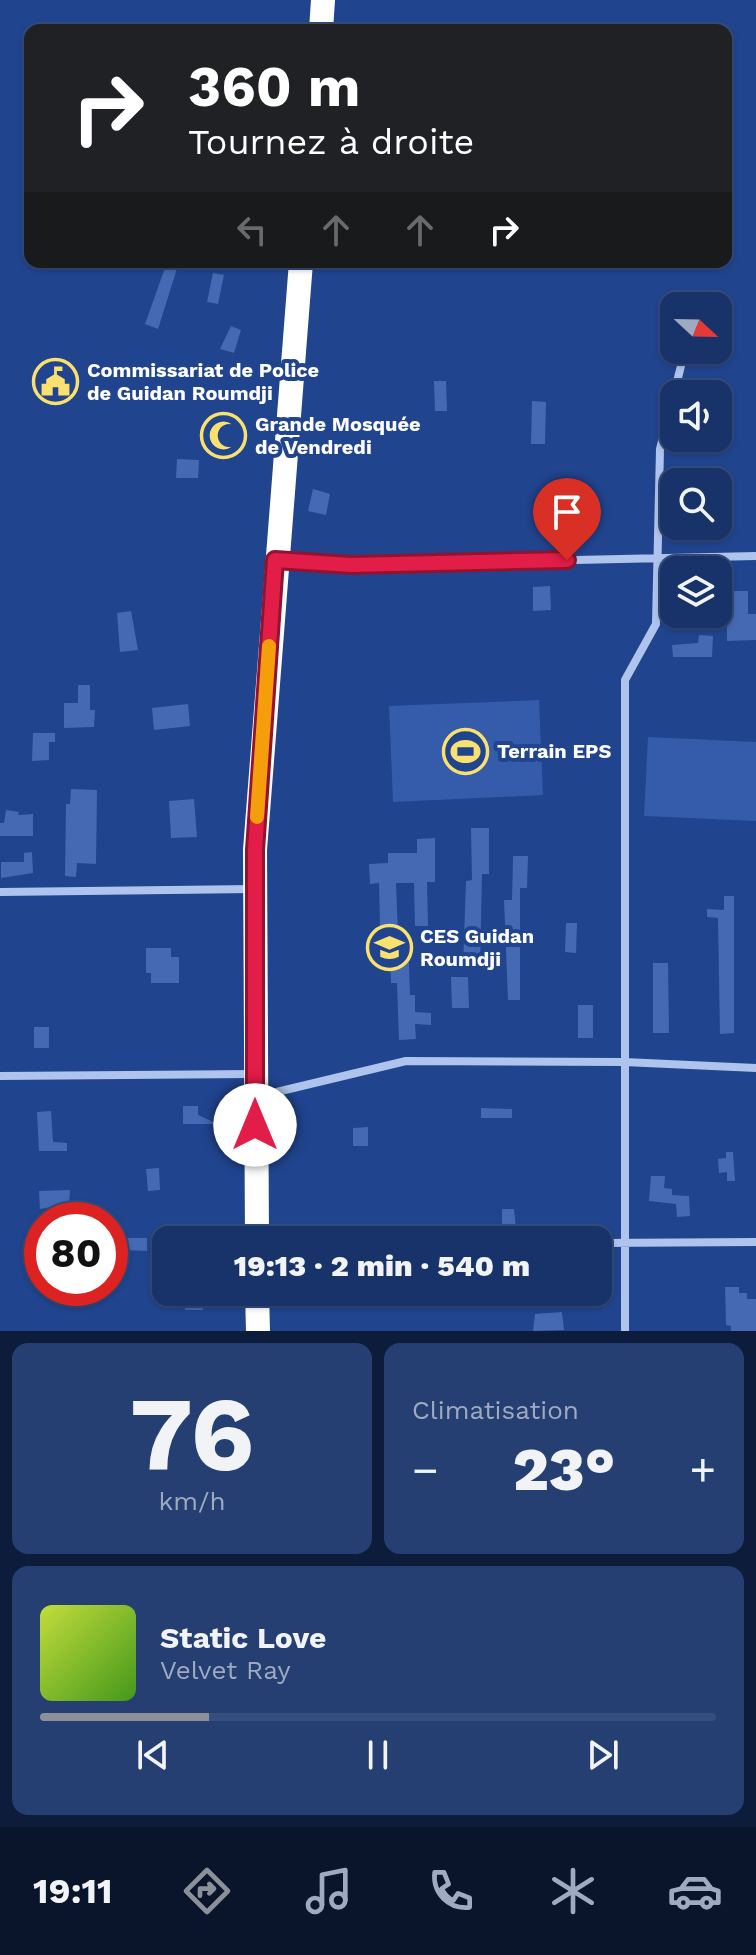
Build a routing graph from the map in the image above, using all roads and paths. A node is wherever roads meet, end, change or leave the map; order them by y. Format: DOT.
graph roads {
  1 [pos="323,0"];
  2 [pos="321,24"];
  3 [pos="300,268"];
  4 [pos="681,364"];
  5 [pos="756,556"];
  6 [pos="659,558"];
  7 [pos="275,560"];
  8 [pos="255,889"];
  9 [pos="0,892"];
  10 [pos="624,1062"];
  11 [pos="756,1068"];
  12 [pos="0,1076"];
  13 [pos="255,1085"];
  14 [pos="257,1226"];
  15 [pos="756,1242"];
  16 [pos="612,1243"];
  17 [pos="623,1243"];
  18 [pos="257,1306"];
  19 [pos="258,1331"];
  20 [pos="625,1331"];
  1 -- 2 [label="highway"];
  3 -- 7 [label="highway"];
  4 -- 6 [label="street"];
  5 -- 6 [label="street"];
  6 -- 7 [label="street"];
  6 -- 10 [label="street"];
  7 -- 8 [label="highway"];
  8 -- 9 [label="street"];
  8 -- 13 [label="highway"];
  10 -- 11 [label="street"];
  10 -- 13 [label="street"];
  10 -- 17 [label="street"];
  12 -- 13 [label="street"];
  13 -- 14 [label="highway"];
  15 -- 17 [label="street"];
  16 -- 17 [label="street"];
  17 -- 20 [label="street"];
  18 -- 19 [label="highway"];
}
